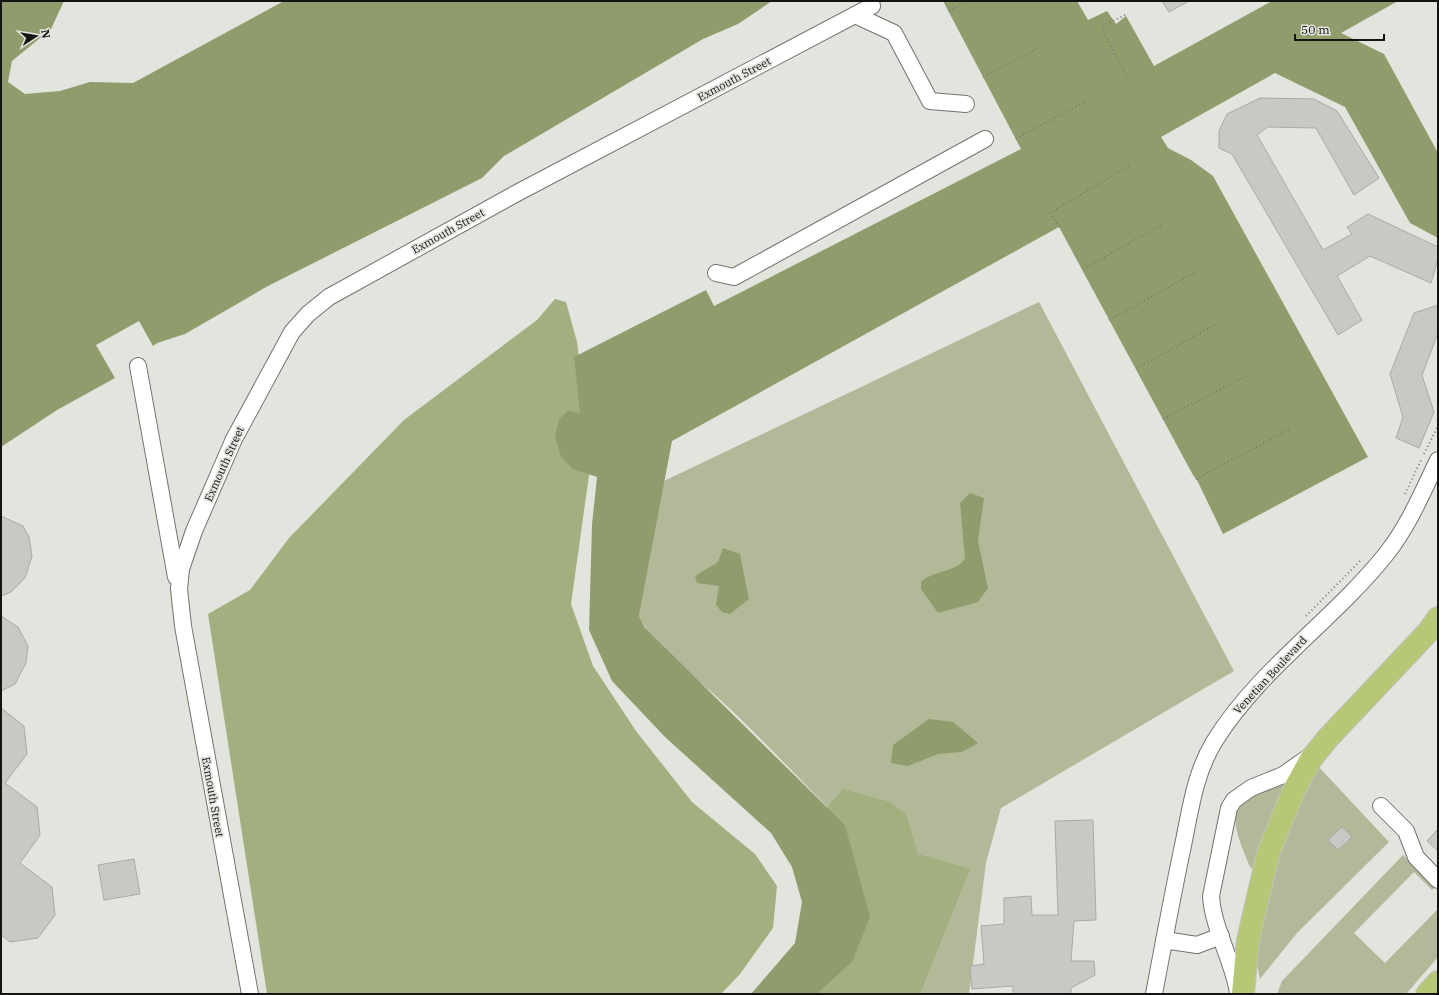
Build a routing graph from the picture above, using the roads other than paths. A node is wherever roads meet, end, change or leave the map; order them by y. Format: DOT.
graph roads {
  1 [pos="872,6"];
  2 [pos="855,15"];
  3 [pos="966,104"];
  4 [pos="985,139"];
  5 [pos="716,273"];
  6 [pos="138,366"];
  7 [pos="1438,460"];
  8 [pos="180,600"];
  9 [pos="1438,618"];
  10 [pos="1320,749"];
  11 [pos="1381,806"];
  12 [pos="1438,880"];
  13 [pos="1221,936"];
  14 [pos="1164,940"];
  15 [pos="1438,982"];
  16 [pos="250,994"];
  17 [pos="1154,994"];
  18 [pos="1238,994"];
  19 [pos="1243,994"];
  20 [pos="1428,994"];
  1 -- 2 [label="street, Exmouth Street"];
  2 -- 3 [label="street"];
  2 -- 8 [label="street, Exmouth Street"];
  4 -- 5 [label="street"];
  6 -- 8 [label="street, Exmouth Street"];
  7 -- 14 [label="street, Venetian Boulevard"];
  8 -- 16 [label="street, Exmouth Street"];
  9 -- 10 [label="highway"];
  10 -- 13 [label="street"];
  10 -- 19 [label="highway"];
  11 -- 12 [label="street"];
  13 -- 14 [label="street"];
  13 -- 18 [label="street"];
  14 -- 17 [label="street, Venetian Boulevard"];
  15 -- 20 [label="highway"];
}
